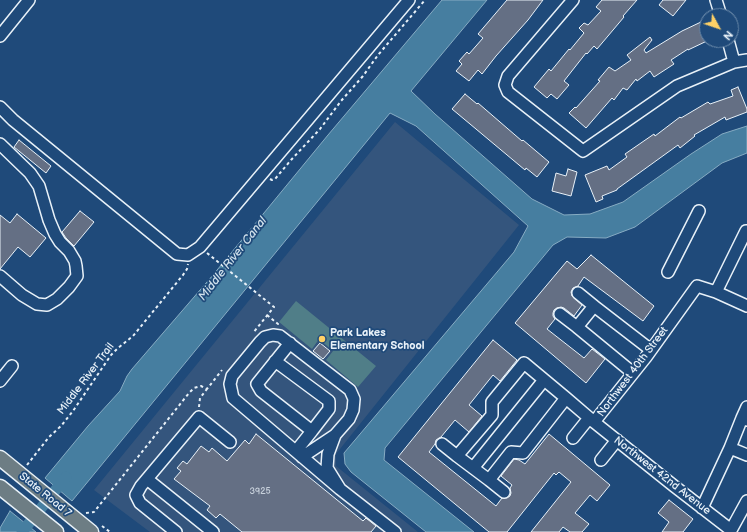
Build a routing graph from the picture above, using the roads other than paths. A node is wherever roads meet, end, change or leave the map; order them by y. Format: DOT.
graph roads {
  1 [pos="29,0"];
  2 [pos="409,0"];
  3 [pos="573,0"];
  4 [pos="0,36"];
  5 [pos="730,48"];
  6 [pos="747,60"];
  7 [pos="734,62"];
  8 [pos="0,107"];
  9 [pos="0,144"];
  10 [pos="699,211"];
  11 [pos="746,231"];
  12 [pos="668,272"];
  13 [pos="0,276"];
  14 [pos="716,292"];
  15 [pos="578,293"];
  16 [pos="746,302"];
  17 [pos="594,306"];
  18 [pos="560,314"];
  19 [pos="577,327"];
  20 [pos="290,343"];
  21 [pos="651,350"];
  22 [pos="276,360"];
  23 [pos="12,366"];
  24 [pos="633,373"];
  25 [pos="544,380"];
  26 [pos="0,381"];
  27 [pos="566,398"];
  28 [pos="747,407"];
  29 [pos="745,419"];
  30 [pos="592,420"];
  31 [pos="312,431"];
  32 [pos="335,435"];
  33 [pos="573,438"];
  34 [pos="617,440"];
  35 [pos="230,442"];
  36 [pos="442,444"];
  37 [pos="730,448"];
  38 [pos="299,454"];
  39 [pos="747,455"];
  40 [pos="457,456"];
  41 [pos="0,458"];
  42 [pos="602,460"];
  43 [pos="473,468"];
  44 [pos="147,479"];
  45 [pos="489,480"];
  46 [pos="0,486"];
  47 [pos="340,489"];
  48 [pos="504,492"];
  49 [pos="747,501"];
  50 [pos="702,508"];
  51 [pos="55,531"];
  52 [pos="730,531"];
  53 [pos="91,532"];
  54 [pos="176,532"];
  55 [pos="213,532"];
  56 [pos="395,532"];
  1 -- 4 [label="street"];
  2 -- 8 [label="street"];
  3 -- 7 [label="street"];
  5 -- 7 [label="street"];
  6 -- 7 [label="street"];
  9 -- 13 [label="street"];
  10 -- 12 [label="street"];
  11 -- 14 [label="street"];
  14 -- 16 [label="street"];
  14 -- 21 [label="street, Northwest 40th Street"];
  15 -- 17 [label="street"];
  17 -- 19 [label="street"];
  17 -- 21 [label="street"];
  18 -- 19 [label="street"];
  19 -- 24 [label="street"];
  20 -- 22 [label="street"];
  20 -- 32 [label="street"];
  20 -- 38 [label="street"];
  21 -- 24 [label="street, Northwest 40th Street"];
  22 -- 31 [label="street"];
  22 -- 31 [label="street"];
  23 -- 26 [label="street"];
  24 -- 30 [label="street, Northwest 40th Street"];
  25 -- 27 [label="street, Northwest 40th Street"];
  25 -- 40 [label="street, Northwest 40th Street"];
  25 -- 43 [label="street"];
  27 -- 30 [label="street, Northwest 40th Street"];
  27 -- 45 [label="street"];
  28 -- 29 [label="street"];
  29 -- 37 [label="street"];
  30 -- 33 [label="street"];
  30 -- 34 [label="street, Northwest 42nd Avenue"];
  31 -- 38 [label="street"];
  32 -- 38 [label="street"];
  32 -- 47 [label="street"];
  34 -- 42 [label="street"];
  34 -- 50 [label="street, Northwest 42nd Avenue"];
  35 -- 44 [label="street"];
  36 -- 40 [label="street"];
  37 -- 39 [label="street"];
  37 -- 50 [label="street"];
  38 -- 47 [label="street"];
  40 -- 43 [label="street"];
  41 -- 53 [label="main road, State Road 7"];
  43 -- 45 [label="street"];
  44 -- 54 [label="street"];
  44 -- 55 [label="street"];
  45 -- 48 [label="street"];
  46 -- 51 [label="main road, State Road 7"];
  47 -- 56 [label="street"];
  49 -- 52 [label="street"];
  50 -- 52 [label="street, Northwest 42nd Avenue"];
}
